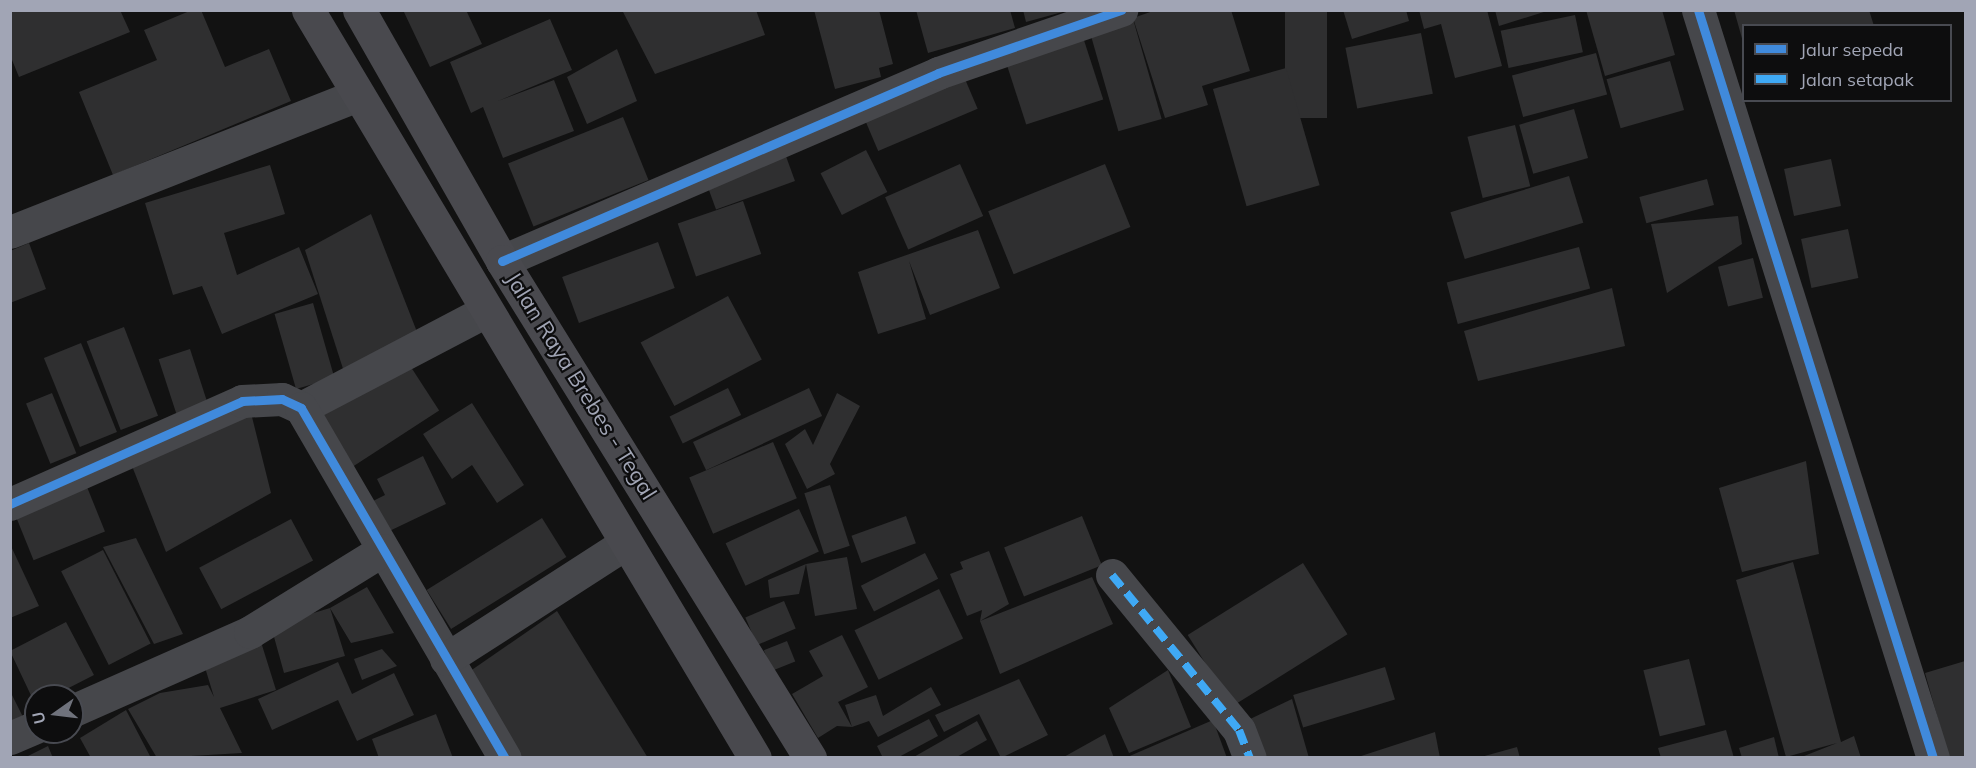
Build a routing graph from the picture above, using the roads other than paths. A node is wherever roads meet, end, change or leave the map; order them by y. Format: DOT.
graph roads {
  1 [pos="308,10"];
  2 [pos="359,10"];
  3 [pos="1121,10"];
  4 [pos="1698,10"];
  5 [pos="358,95"];
  6 [pos="10,232"];
  7 [pos="502,261"];
  8 [pos="486,311"];
  9 [pos="301,408"];
  10 [pos="10,504"];
  11 [pos="623,545"];
  12 [pos="383,550"];
  13 [pos="1112,575"];
  14 [pos="446,659"];
  15 [pos="84,706"];
  16 [pos="24,732"];
  17 [pos="10,738"];
  18 [pos="506,758"];
  19 [pos="755,758"];
  20 [pos="810,758"];
  21 [pos="1250,758"];
  22 [pos="1933,758"];
  1 -- 5 [label="highway, Jalan Raya Brebes - Tegal"];
  2 -- 7 [label="highway, Jalan Raya Brebes - Tegal"];
  3 -- 7 [label="street"];
  4 -- 22 [label="street"];
  5 -- 6 [label="street"];
  5 -- 8 [label="highway, Jalan Raya Brebes - Tegal"];
  7 -- 20 [label="highway, Jalan Raya Brebes - Tegal"];
  8 -- 9 [label="street"];
  8 -- 11 [label="highway, Jalan Raya Brebes - Tegal"];
  9 -- 10 [label="street"];
  9 -- 12 [label="street"];
  11 -- 14 [label="street"];
  11 -- 19 [label="highway, Jalan Raya Brebes - Tegal"];
  12 -- 14 [label="street"];
  12 -- 15 [label="street"];
  13 -- 21 [label="street"];
  14 -- 18 [label="street"];
  16 -- 17 [label="street"];
}
